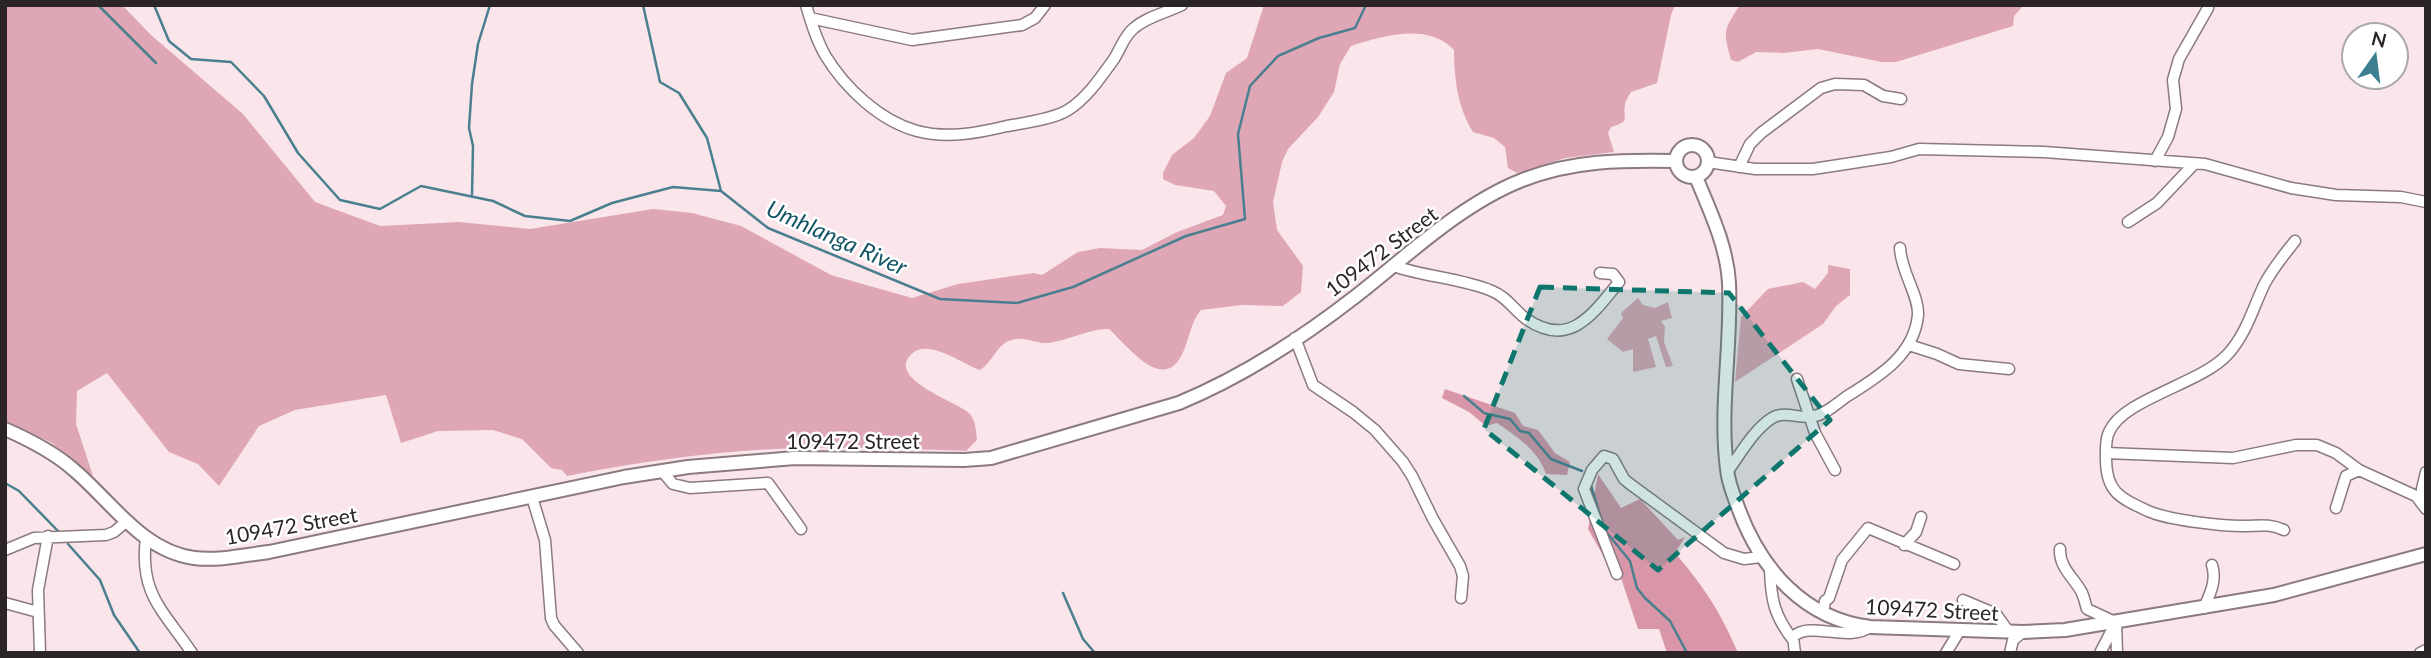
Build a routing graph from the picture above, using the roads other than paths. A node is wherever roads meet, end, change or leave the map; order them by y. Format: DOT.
graph roads {
  1 [pos="806,5"];
  2 [pos="1045,5"];
  3 [pos="1182,5"];
  4 [pos="2208,8"];
  5 [pos="810,18"];
  6 [pos="1901,99"];
  7 [pos="1676,160"];
  8 [pos="2155,161"];
  9 [pos="1707,162"];
  10 [pos="2193,164"];
  11 [pos="1739,167"];
  12 [pos="1696,177"];
  13 [pos="2426,202"];
  14 [pos="2128,222"];
  15 [pos="2295,241"];
  16 [pos="1900,248"];
  17 [pos="1394,266"];
  18 [pos="1600,273"];
  19 [pos="1296,338"];
  20 [pos="1909,345"];
  21 [pos="2010,369"];
  22 [pos="1797,379"];
  23 [pos="1810,417"];
  24 [pos="5,429"];
  25 [pos="2106,453"];
  26 [pos="1835,470"];
  27 [pos="2359,470"];
  28 [pos="662,471"];
  29 [pos="1727,472"];
  30 [pos="2426,472"];
  31 [pos="532,498"];
  32 [pos="2425,507"];
  33 [pos="2336,508"];
  34 [pos="1921,517"];
  35 [pos="127,522"];
  36 [pos="800,529"];
  37 [pos="2284,530"];
  38 [pos="48,536"];
  39 [pos="146,538"];
  40 [pos="1904,545"];
  41 [pos="2060,549"];
  42 [pos="5,550"];
  43 [pos="2426,554"];
  44 [pos="1761,556"];
  45 [pos="1954,564"];
  46 [pos="2212,565"];
  47 [pos="1770,569"];
  48 [pos="1617,574"];
  49 [pos="1461,598"];
  50 [pos="1963,600"];
  51 [pos="5,603"];
  52 [pos="2204,608"];
  53 [pos="38,612"];
  54 [pos="1823,613"];
  55 [pos="2116,622"];
  56 [pos="1870,627"];
  57 [pos="1960,630"];
  58 [pos="2008,631"];
  59 [pos="2023,632"];
  60 [pos="1793,640"];
  61 [pos="2426,650"];
  62 [pos="40,653"];
  63 [pos="192,653"];
  64 [pos="578,653"];
  65 [pos="1795,653"];
  66 [pos="1947,653"];
  67 [pos="2010,653"];
  68 [pos="2100,653"];
  69 [pos="2117,653"];
  70 [pos="2420,653"];
  1 -- 5 [label="street"];
  2 -- 5 [label="street"];
  3 -- 5 [label="street"];
  4 -- 8 [label="street"];
  6 -- 11 [label="street"];
  7 -- 9 [label="street"];
  7 -- 12 [label="street"];
  7 -- 17 [label="street, 109472 Street"];
  8 -- 10 [label="street"];
  8 -- 11 [label="street"];
  9 -- 11 [label="street"];
  9 -- 12 [label="street"];
  10 -- 13 [label="street"];
  10 -- 14 [label="street"];
  12 -- 29 [label="street, 109472 Street"];
  15 -- 25 [label="street"];
  16 -- 20 [label="street"];
  17 -- 18 [label="street"];
  17 -- 19 [label="street, 109472 Street"];
  19 -- 28 [label="street, 109472 Street"];
  19 -- 49 [label="street"];
  20 -- 21 [label="street"];
  20 -- 23 [label="street"];
  22 -- 23 [label="street"];
  23 -- 26 [label="street"];
  23 -- 29 [label="street"];
  24 -- 35 [label="street, 109472 Street"];
  25 -- 27 [label="street"];
  25 -- 37 [label="street"];
  27 -- 32 [label="street"];
  27 -- 33 [label="street"];
  28 -- 31 [label="street, 109472 Street"];
  28 -- 36 [label="street"];
  29 -- 44 [label="street, 109472 Street"];
  30 -- 32 [label="street"];
  31 -- 39 [label="street, 109472 Street"];
  31 -- 64 [label="street"];
  34 -- 40 [label="street"];
  35 -- 38 [label="street"];
  35 -- 39 [label="street, 109472 Street"];
  38 -- 42 [label="street"];
  38 -- 53 [label="street"];
  39 -- 63 [label="street"];
  40 -- 45 [label="street"];
  40 -- 54 [label="street"];
  41 -- 55 [label="street"];
  43 -- 52 [label="street, 109472 Street"];
  44 -- 47 [label="street, 109472 Street"];
  44 -- 48 [label="street"];
  46 -- 52 [label="street"];
  47 -- 54 [label="street, 109472 Street"];
  47 -- 60 [label="street"];
  50 -- 58 [label="street"];
  51 -- 53 [label="street"];
  52 -- 55 [label="street, 109472 Street"];
  53 -- 62 [label="street"];
  54 -- 56 [label="street, 109472 Street"];
  55 -- 59 [label="street, 109472 Street"];
  55 -- 68 [label="street"];
  55 -- 69 [label="street"];
  56 -- 57 [label="street, 109472 Street"];
  56 -- 60 [label="street"];
  57 -- 58 [label="street, 109472 Street"];
  57 -- 66 [label="street"];
  58 -- 59 [label="street, 109472 Street"];
  59 -- 67 [label="street"];
  60 -- 65 [label="street"];
  61 -- 70 [label="street"];
}
